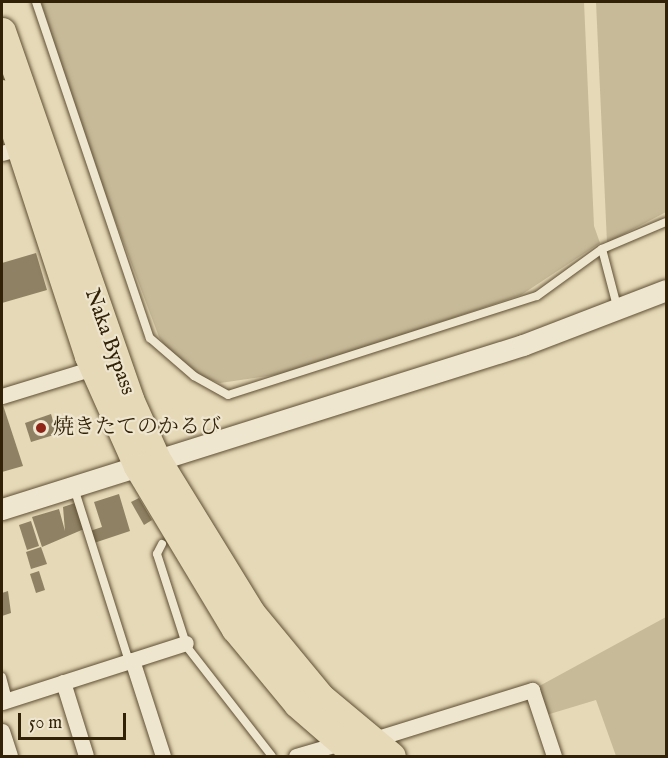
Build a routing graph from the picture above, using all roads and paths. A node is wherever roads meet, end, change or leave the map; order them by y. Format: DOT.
graph roads {
  1 [pos="36,2"];
  2 [pos="2,31"];
  3 [pos="2,93"];
  4 [pos="11,151"];
  5 [pos="666,222"];
  6 [pos="602,249"];
  7 [pos="666,290"];
  8 [pos="618,309"];
  9 [pos="93,368"];
  10 [pos="2,396"];
  11 [pos="147,462"];
  12 [pos="74,487"];
  13 [pos="2,509"];
  14 [pos="162,544"];
  15 [pos="186,643"];
  16 [pos="130,661"];
  17 [pos="2,677"];
  18 [pos="63,682"];
  19 [pos="5,701"];
  20 [pos="2,731"];
  21 [pos="365,749"];
  22 [pos="10,756"];
  23 [pos="86,756"];
  24 [pos="163,756"];
  25 [pos="272,756"];
  26 [pos="296,756"];
  27 [pos="554,756"];
  1 -- 6 [label="lane"];
  2 -- 11 [label="highway, Naka Bypass"];
  3 -- 4 [label="highway, Naka Bypass"];
  4 -- 9 [label="highway, Naka Bypass"];
  5 -- 6 [label="lane"];
  6 -- 8 [label="lane"];
  7 -- 8 [label="street"];
  8 -- 11 [label="street"];
  9 -- 10 [label="street"];
  9 -- 11 [label="highway, Naka Bypass"];
  11 -- 12 [label="street"];
  11 -- 21 [label="highway, Naka Bypass"];
  12 -- 13 [label="street"];
  12 -- 16 [label="lane"];
  14 -- 15 [label="lane"];
  15 -- 16 [label="street"];
  15 -- 25 [label="lane"];
  16 -- 18 [label="street"];
  16 -- 24 [label="street"];
  17 -- 19 [label="lane"];
  18 -- 19 [label="street"];
  18 -- 23 [label="street"];
  20 -- 22 [label="street"];
  21 -- 26 [label="street"];
  21 -- 27 [label="street"];
}
